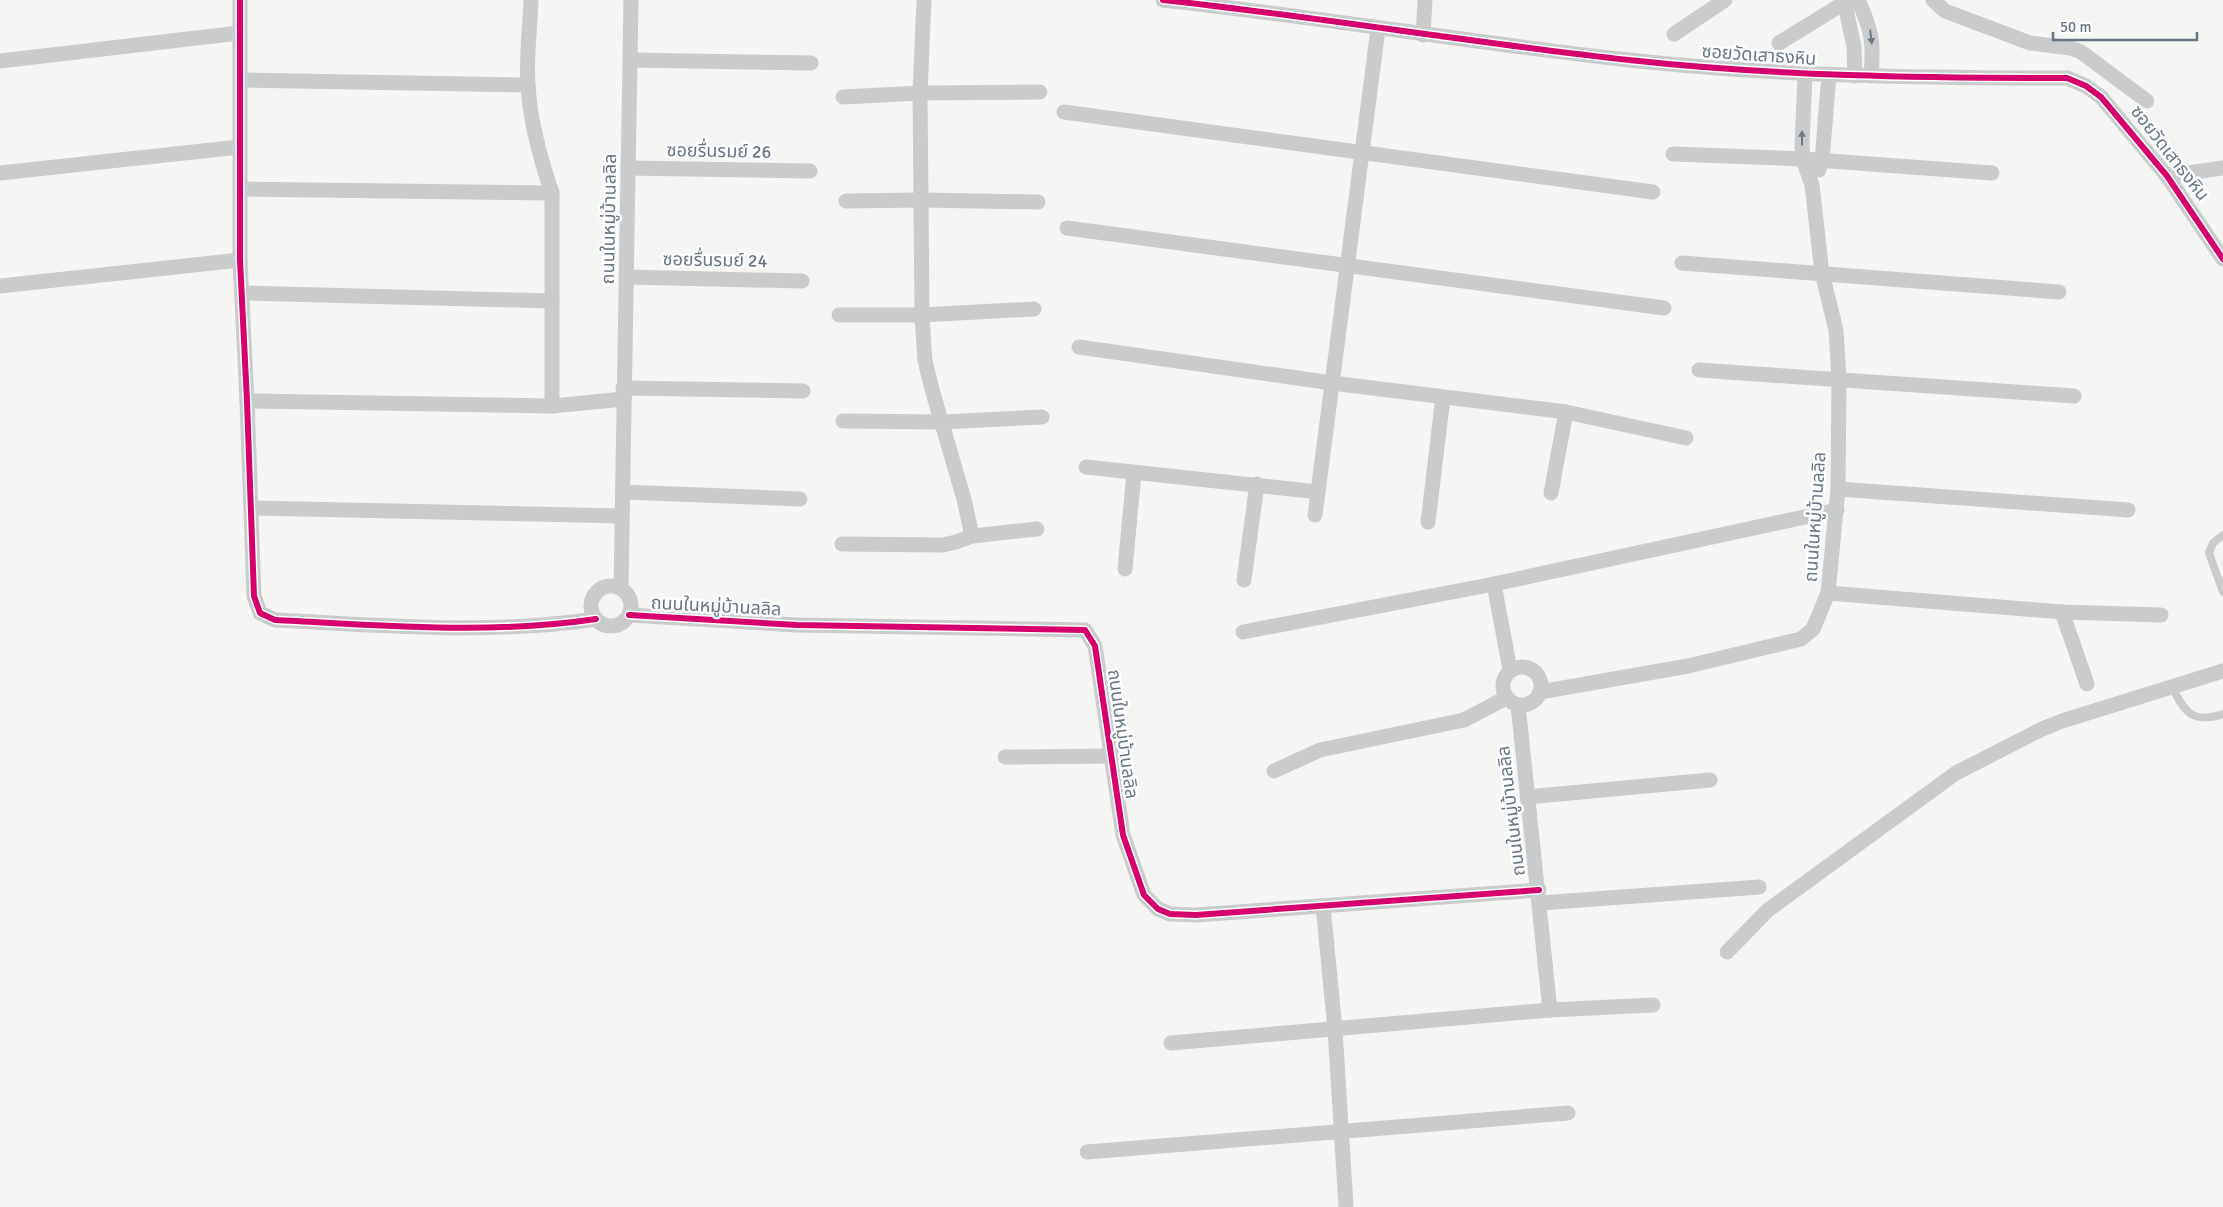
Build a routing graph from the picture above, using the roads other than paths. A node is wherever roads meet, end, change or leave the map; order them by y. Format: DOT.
graph roads {
  1 [pos="240,0"];
  2 [pos="531,0"];
  3 [pos="631,0"];
  4 [pos="924,0"];
  5 [pos="1163,0"];
  6 [pos="1425,0"];
  7 [pos="1725,0"];
  8 [pos="1933,0"];
  9 [pos="1850,1"];
  10 [pos="1210,3"];
  11 [pos="1378,29"];
  12 [pos="239,33"];
  13 [pos="1674,34"];
  14 [pos="1423,35"];
  15 [pos="1779,43"];
  16 [pos="631,60"];
  17 [pos="0,61"];
  18 [pos="811,63"];
  19 [pos="1805,74"];
  20 [pos="1829,75"];
  21 [pos="1855,76"];
  22 [pos="1871,76"];
  23 [pos="240,80"];
  24 [pos="528,85"];
  25 [pos="1040,92"];
  26 [pos="920,93"];
  27 [pos="843,97"];
  28 [pos="2147,101"];
  29 [pos="1064,112"];
  30 [pos="239,147"];
  31 [pos="1362,152"];
  32 [pos="1673,154"];
  33 [pos="1803,160"];
  34 [pos="1822,161"];
  35 [pos="628,168"];
  36 [pos="2223,168"];
  37 [pos="810,171"];
  38 [pos="0,172"];
  39 [pos="1992,173"];
  40 [pos="2167,176"];
  41 [pos="1812,185"];
  42 [pos="240,189"];
  43 [pos="1653,192"];
  44 [pos="552,193"];
  45 [pos="922,200"];
  46 [pos="846,201"];
  47 [pos="1038,202"];
  48 [pos="1067,228"];
  49 [pos="2223,259"];
  50 [pos="240,260"];
  51 [pos="1682,263"];
  52 [pos="1346,266"];
  53 [pos="1822,273"];
  54 [pos="626,277"];
  55 [pos="802,281"];
  56 [pos="0,286"];
  57 [pos="2059,292"];
  58 [pos="243,293"];
  59 [pos="552,300"];
  60 [pos="1664,308"];
  61 [pos="1034,309"];
  62 [pos="922,314"];
  63 [pos="839,315"];
  64 [pos="1078,347"];
  65 [pos="1699,370"];
  66 [pos="1839,380"];
  67 [pos="1332,383"];
  68 [pos="803,390"];
  69 [pos="624,393"];
  70 [pos="2074,396"];
  71 [pos="1443,397"];
  72 [pos="247,401"];
  73 [pos="552,406"];
  74 [pos="1566,412"];
  75 [pos="1042,417"];
  76 [pos="843,421"];
  77 [pos="942,422"];
  78 [pos="1686,438"];
  79 [pos="1086,466"];
  80 [pos="1134,473"];
  81 [pos="1257,484"];
  82 [pos="1838,490"];
  83 [pos="623,492"];
  84 [pos="1318,492"];
  85 [pos="1551,493"];
  86 [pos="800,499"];
  87 [pos="251,508"];
  88 [pos="1837,510"];
  89 [pos="2128,510"];
  90 [pos="1315,515"];
  91 [pos="622,516"];
  92 [pos="1428,522"];
  93 [pos="1037,529"];
  94 [pos="2223,535"];
  95 [pos="972,536"];
  96 [pos="842,544"];
  97 [pos="1125,569"];
  98 [pos="1244,580"];
  99 [pos="1494,584"];
  100 [pos="621,588"];
  101 [pos="2223,592"];
  102 [pos="1828,593"];
  103 [pos="2062,612"];
  104 [pos="2161,614"];
  105 [pos="629,615"];
  106 [pos="596,619"];
  107 [pos="1243,632"];
  108 [pos="1510,670"];
  109 [pos="2223,671"];
  110 [pos="2087,684"];
  111 [pos="2172,687"];
  112 [pos="1540,692"];
  113 [pos="1512,701"];
  114 [pos="2223,714"];
  115 [pos="1110,756"];
  116 [pos="1005,757"];
  117 [pos="1274,770"];
  118 [pos="1710,780"];
  119 [pos="1527,797"];
  120 [pos="1759,887"];
  121 [pos="1540,897"];
  122 [pos="1323,906"];
  123 [pos="1727,952"];
  124 [pos="1653,1004"];
  125 [pos="1550,1010"];
  126 [pos="1335,1029"];
  127 [pos="1171,1043"];
  128 [pos="1568,1113"];
  129 [pos="1341,1130"];
  130 [pos="1087,1152"];
  131 [pos="1346,1207"];
  1 -- 12 [label="street"];
  2 -- 24 [label="street"];
  3 -- 16 [label="street, ถนนในหมู่บ้านลลิล"];
  4 -- 26 [label="street"];
  5 -- 10 [label="street, ซอยวัดเสาธงหิน"];
  6 -- 14 [label="street"];
  7 -- 13 [label="street"];
  8 -- 28 [label="street"];
  9 -- 15 [label="street"];
  9 -- 21 [label="street"];
  9 -- 22 [label="street, one-way"];
  10 -- 11 [label="street, ซอยวัดเสาธงหิน"];
  11 -- 14 [label="street, ซอยวัดเสาธงหิน"];
  11 -- 31 [label="street"];
  12 -- 17 [label="street"];
  12 -- 23 [label="street"];
  14 -- 19 [label="street, ซอยวัดเสาธงหิน"];
  16 -- 18 [label="street"];
  16 -- 35 [label="street, ถนนในหมู่บ้านลลิล"];
  19 -- 20 [label="street, ซอยวัดเสาธงหิน"];
  33 -- 19 [label="street, ถนนในหมู่บ้านลลิล, one-way"];
  20 -- 21 [label="street, ซอยวัดเสาธงหิน"];
  20 -- 34 [label="street, ถนนในหมู่บ้านลลิล"];
  21 -- 22 [label="street, ซอยวัดเสาธงหิน"];
  22 -- 40 [label="street, ซอยวัดเสาธงหิน"];
  23 -- 24 [label="street"];
  23 -- 30 [label="street"];
  24 -- 44 [label="street"];
  25 -- 26 [label="street"];
  26 -- 27 [label="street"];
  26 -- 45 [label="street"];
  29 -- 31 [label="street"];
  30 -- 38 [label="street"];
  30 -- 42 [label="street"];
  31 -- 43 [label="street"];
  31 -- 52 [label="street"];
  32 -- 33 [label="street"];
  33 -- 34 [label="street"];
  33 -- 41 [label="street, ถนนในหมู่บ้านลลิล"];
  34 -- 39 [label="street"];
  34 -- 41 [label="street, ถนนในหมู่บ้านลลิล"];
  35 -- 37 [label="street, ซอยรื่นรมย์ 26"];
  35 -- 54 [label="street, ถนนในหมู่บ้านลลิล"];
  36 -- 40 [label="street"];
  40 -- 49 [label="street, ซอยวัดเสาธงหิน"];
  41 -- 53 [label="street, ถนนในหมู่บ้านลลิล"];
  42 -- 44 [label="street"];
  42 -- 50 [label="street"];
  44 -- 59 [label="street"];
  45 -- 46 [label="street"];
  45 -- 47 [label="street"];
  45 -- 62 [label="street"];
  48 -- 52 [label="street"];
  50 -- 56 [label="street"];
  50 -- 58 [label="street"];
  51 -- 53 [label="street"];
  52 -- 60 [label="street"];
  52 -- 67 [label="street"];
  53 -- 57 [label="street"];
  53 -- 66 [label="street, ถนนในหมู่บ้านลลิล"];
  54 -- 55 [label="street, ซอยรื่นรมย์ 24"];
  54 -- 69 [label="street, ถนนในหมู่บ้านลลิล"];
  58 -- 59 [label="street"];
  58 -- 72 [label="street"];
  59 -- 73 [label="street"];
  61 -- 62 [label="street"];
  62 -- 63 [label="street"];
  62 -- 77 [label="street"];
  64 -- 67 [label="street"];
  65 -- 66 [label="street"];
  66 -- 70 [label="street"];
  66 -- 82 [label="street, ถนนในหมู่บ้านลลิล"];
  67 -- 71 [label="street"];
  67 -- 84 [label="street"];
  68 -- 69 [label="street"];
  69 -- 73 [label="street"];
  69 -- 83 [label="street, ถนนในหมู่บ้านลลิล"];
  71 -- 74 [label="street"];
  71 -- 92 [label="street"];
  72 -- 73 [label="street"];
  72 -- 87 [label="street"];
  74 -- 78 [label="street"];
  74 -- 85 [label="street"];
  75 -- 77 [label="street"];
  76 -- 77 [label="street"];
  77 -- 95 [label="street"];
  79 -- 80 [label="street"];
  80 -- 81 [label="street"];
  80 -- 97 [label="street"];
  81 -- 84 [label="street"];
  81 -- 98 [label="street"];
  82 -- 88 [label="street, ถนนในหมู่บ้านลลิล"];
  82 -- 89 [label="street"];
  83 -- 86 [label="street"];
  83 -- 91 [label="street, ถนนในหมู่บ้านลลิล"];
  84 -- 90 [label="street"];
  87 -- 91 [label="street"];
  87 -- 106 [label="street"];
  88 -- 99 [label="street"];
  88 -- 102 [label="street, ถนนในหมู่บ้านลลิล"];
  91 -- 100 [label="street, ถนนในหมู่บ้านลลิล"];
  93 -- 95 [label="street"];
  94 -- 101 [label="lane"];
  95 -- 96 [label="street"];
  99 -- 107 [label="street"];
  99 -- 108 [label="street"];
  100 -- 105 [label="street"];
  100 -- 106 [label="street"];
  102 -- 103 [label="street"];
  102 -- 112 [label="street, ถนนในหมู่บ้านลลิล"];
  103 -- 104 [label="street"];
  103 -- 110 [label="street"];
  105 -- 106 [label="street"];
  105 -- 115 [label="street, ถนนในหมู่บ้านลลิล"];
  108 -- 112 [label="street"];
  108 -- 113 [label="street, ถนนในหมู่บ้านลลิล"];
  109 -- 111 [label="street"];
  111 -- 114 [label="lane"];
  111 -- 123 [label="street"];
  112 -- 113 [label="street, ถนนในหมู่บ้านลลิล"];
  113 -- 117 [label="street"];
  113 -- 119 [label="street, ถนนในหมู่บ้านลลิล"];
  115 -- 116 [label="street"];
  115 -- 122 [label="street, ถนนในหมู่บ้านลลิล"];
  118 -- 119 [label="street"];
  119 -- 121 [label="street, ถนนในหมู่บ้านลลิล"];
  120 -- 121 [label="street"];
  121 -- 122 [label="street, ถนนในหมู่บ้านลลิล"];
  121 -- 125 [label="street"];
  122 -- 126 [label="street"];
  124 -- 125 [label="street"];
  125 -- 126 [label="street"];
  126 -- 127 [label="street"];
  126 -- 129 [label="street"];
  128 -- 129 [label="street"];
  129 -- 130 [label="street"];
  129 -- 131 [label="street"];
}
